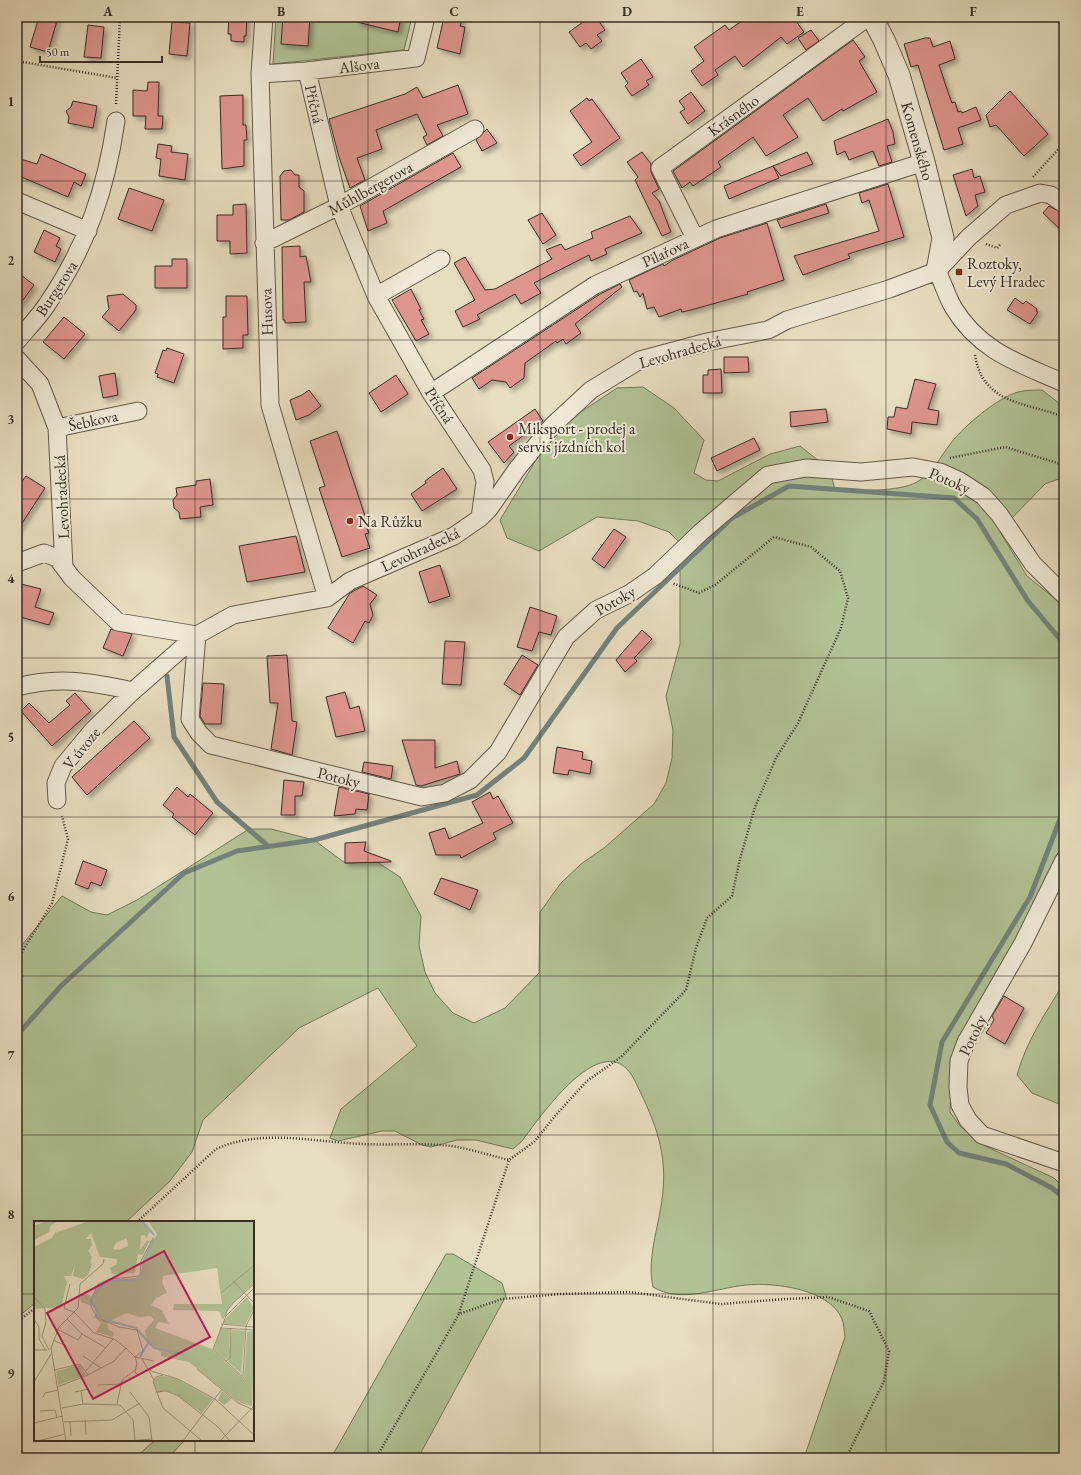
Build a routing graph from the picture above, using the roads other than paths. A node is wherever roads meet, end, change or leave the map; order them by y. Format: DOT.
graph roads {
  1 [pos="264,17"];
  2 [pos="426,17"];
  3 [pos="868,17"];
  4 [pos="872,17"];
  5 [pos="307,71"];
  6 [pos="260,74"];
  7 [pos="116,121"];
  8 [pos="475,129"];
  9 [pos="924,162"];
  10 [pos="17,201"];
  11 [pos="1064,204"];
  12 [pos="338,206"];
  13 [pos="88,231"];
  14 [pos="695,238"];
  15 [pos="264,243"];
  16 [pos="441,259"];
  17 [pos="937,271"];
  18 [pos="376,296"];
  19 [pos="17,341"];
  20 [pos="17,360"];
  21 [pos="1064,383"];
  22 [pos="431,393"];
  23 [pos="138,411"];
  24 [pos="58,428"];
  25 [pos="480,518"];
  26 [pos="17,563"];
  27 [pos="64,567"];
  28 [pos="1064,595"];
  29 [pos="327,598"];
  30 [pos="197,635"];
  31 [pos="17,688"];
  32 [pos="133,691"];
  33 [pos="57,800"];
  34 [pos="1064,860"];
  35 [pos="1064,1163"];
  1 -- 6 [label="street, Husova"];
  2 -- 5 [label="street, Alšova"];
  3 -- 14 [label="street, Krásného"];
  4 -- 9 [label="street, Komenského"];
  5 -- 6 [label="street, Alšova"];
  5 -- 12 [label="street, Příčná"];
  6 -- 15 [label="street, Husova"];
  7 -- 13 [label="street, Burgerova"];
  8 -- 12 [label="street, Műhlbergerova"];
  9 -- 14 [label="street, Pilařova"];
  9 -- 17 [label="street, Komenského"];
  10 -- 13 [label="street"];
  11 -- 17 [label="street"];
  12 -- 15 [label="street, Műhlbergerova"];
  12 -- 18 [label="street, Příčná"];
  13 -- 19 [label="street, Burgerova"];
  14 -- 22 [label="street, Pilařova"];
  15 -- 29 [label="street, Husova"];
  16 -- 18 [label="street"];
  17 -- 21 [label="street"];
  17 -- 25 [label="street, Levohradecká"];
  18 -- 22 [label="street, Příčná"];
  20 -- 24 [label="street, Šebkova"];
  22 -- 25 [label="street, Příčná"];
  23 -- 24 [label="street, Šebkova"];
  24 -- 27 [label="street, Levohradecká"];
  25 -- 29 [label="street, Levohradecká"];
  26 -- 27 [label="street, Levohradecká"];
  27 -- 30 [label="street, Levohradecká"];
  28 -- 30 [label="street, Potoky"];
  29 -- 30 [label="street, Levohradecká"];
  30 -- 32 [label="street, V úvoze"];
  31 -- 32 [label="street"];
  32 -- 33 [label="street, V úvoze"];
  34 -- 35 [label="street, Potoky"];
}
